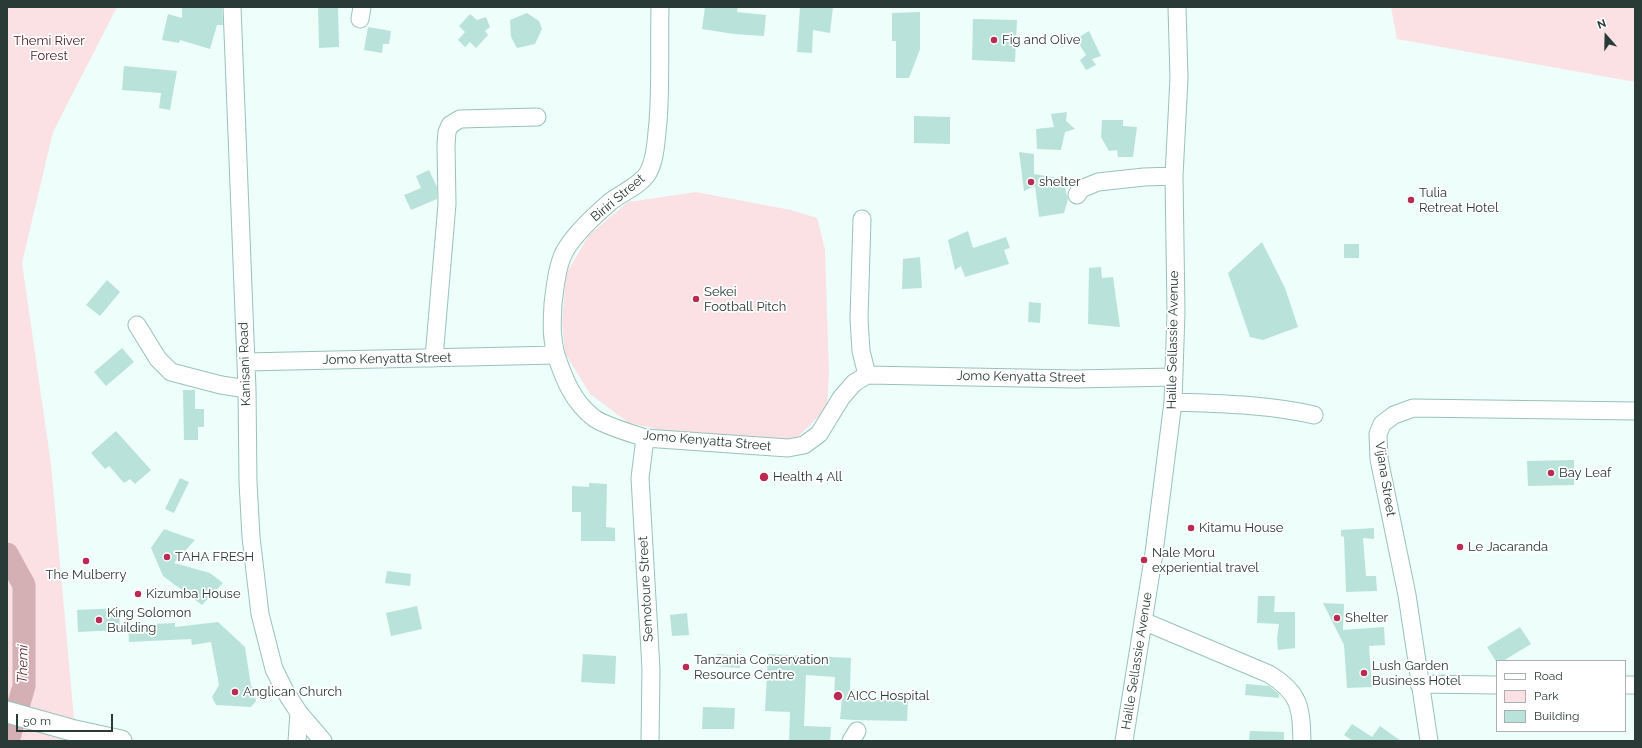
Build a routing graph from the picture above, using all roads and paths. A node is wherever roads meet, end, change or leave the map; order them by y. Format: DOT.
graph roads {
  1 [pos="232,7"];
  2 [pos="660,7"];
  3 [pos="1177,7"];
  4 [pos="537,117"];
  5 [pos="1174,176"];
  6 [pos="1077,195"];
  7 [pos="862,219"];
  8 [pos="137,325"];
  9 [pos="556,355"];
  10 [pos="434,358"];
  11 [pos="246,362"];
  12 [pos="867,375"];
  13 [pos="1174,377"];
  14 [pos="247,389"];
  15 [pos="1173,402"];
  16 [pos="1635,411"];
  17 [pos="1314,414"];
  18 [pos="645,438"];
  19 [pos="1143,621"];
  20 [pos="1419,684"];
  21 [pos="1496,685"];
  22 [pos="299,712"];
  23 [pos="12,714"];
  24 [pos="121,741"];
  25 [pos="298,741"];
  26 [pos="323,741"];
  27 [pos="650,741"];
  28 [pos="1124,741"];
  29 [pos="1302,741"];
  30 [pos="1429,741"];
  1 -- 11 [label="street, Kanisani Road"];
  2 -- 9 [label="street, Biriri Street"];
  3 -- 5 [label="street, Haille Sellassie Avenue"];
  4 -- 10 [label="street"];
  5 -- 6 [label="street"];
  5 -- 13 [label="street, Haille Sellassie Avenue"];
  7 -- 12 [label="street"];
  8 -- 14 [label="street"];
  9 -- 10 [label="street, Jomo Kenyatta Street"];
  9 -- 18 [label="street, Jomo Kenyatta Street"];
  10 -- 11 [label="street, Jomo Kenyatta Street"];
  11 -- 14 [label="street, Kanisani Road"];
  12 -- 13 [label="street, Jomo Kenyatta Street"];
  12 -- 18 [label="street, Jomo Kenyatta Street"];
  13 -- 15 [label="street, Haille Sellassie Avenue"];
  14 -- 22 [label="street, Kanisani Road"];
  15 -- 17 [label="street"];
  15 -- 19 [label="street, Haille Sellassie Avenue"];
  16 -- 20 [label="street, Vijana Street"];
  18 -- 27 [label="street, Semotoure Street"];
  19 -- 28 [label="street, Haille Sellassie Avenue"];
  19 -- 29 [label="street"];
  20 -- 21 [label="street"];
  20 -- 30 [label="street, Vijana Street"];
  22 -- 25 [label="street"];
  22 -- 26 [label="street, Kanisani Road"];
  23 -- 24 [label="main road"];
}
